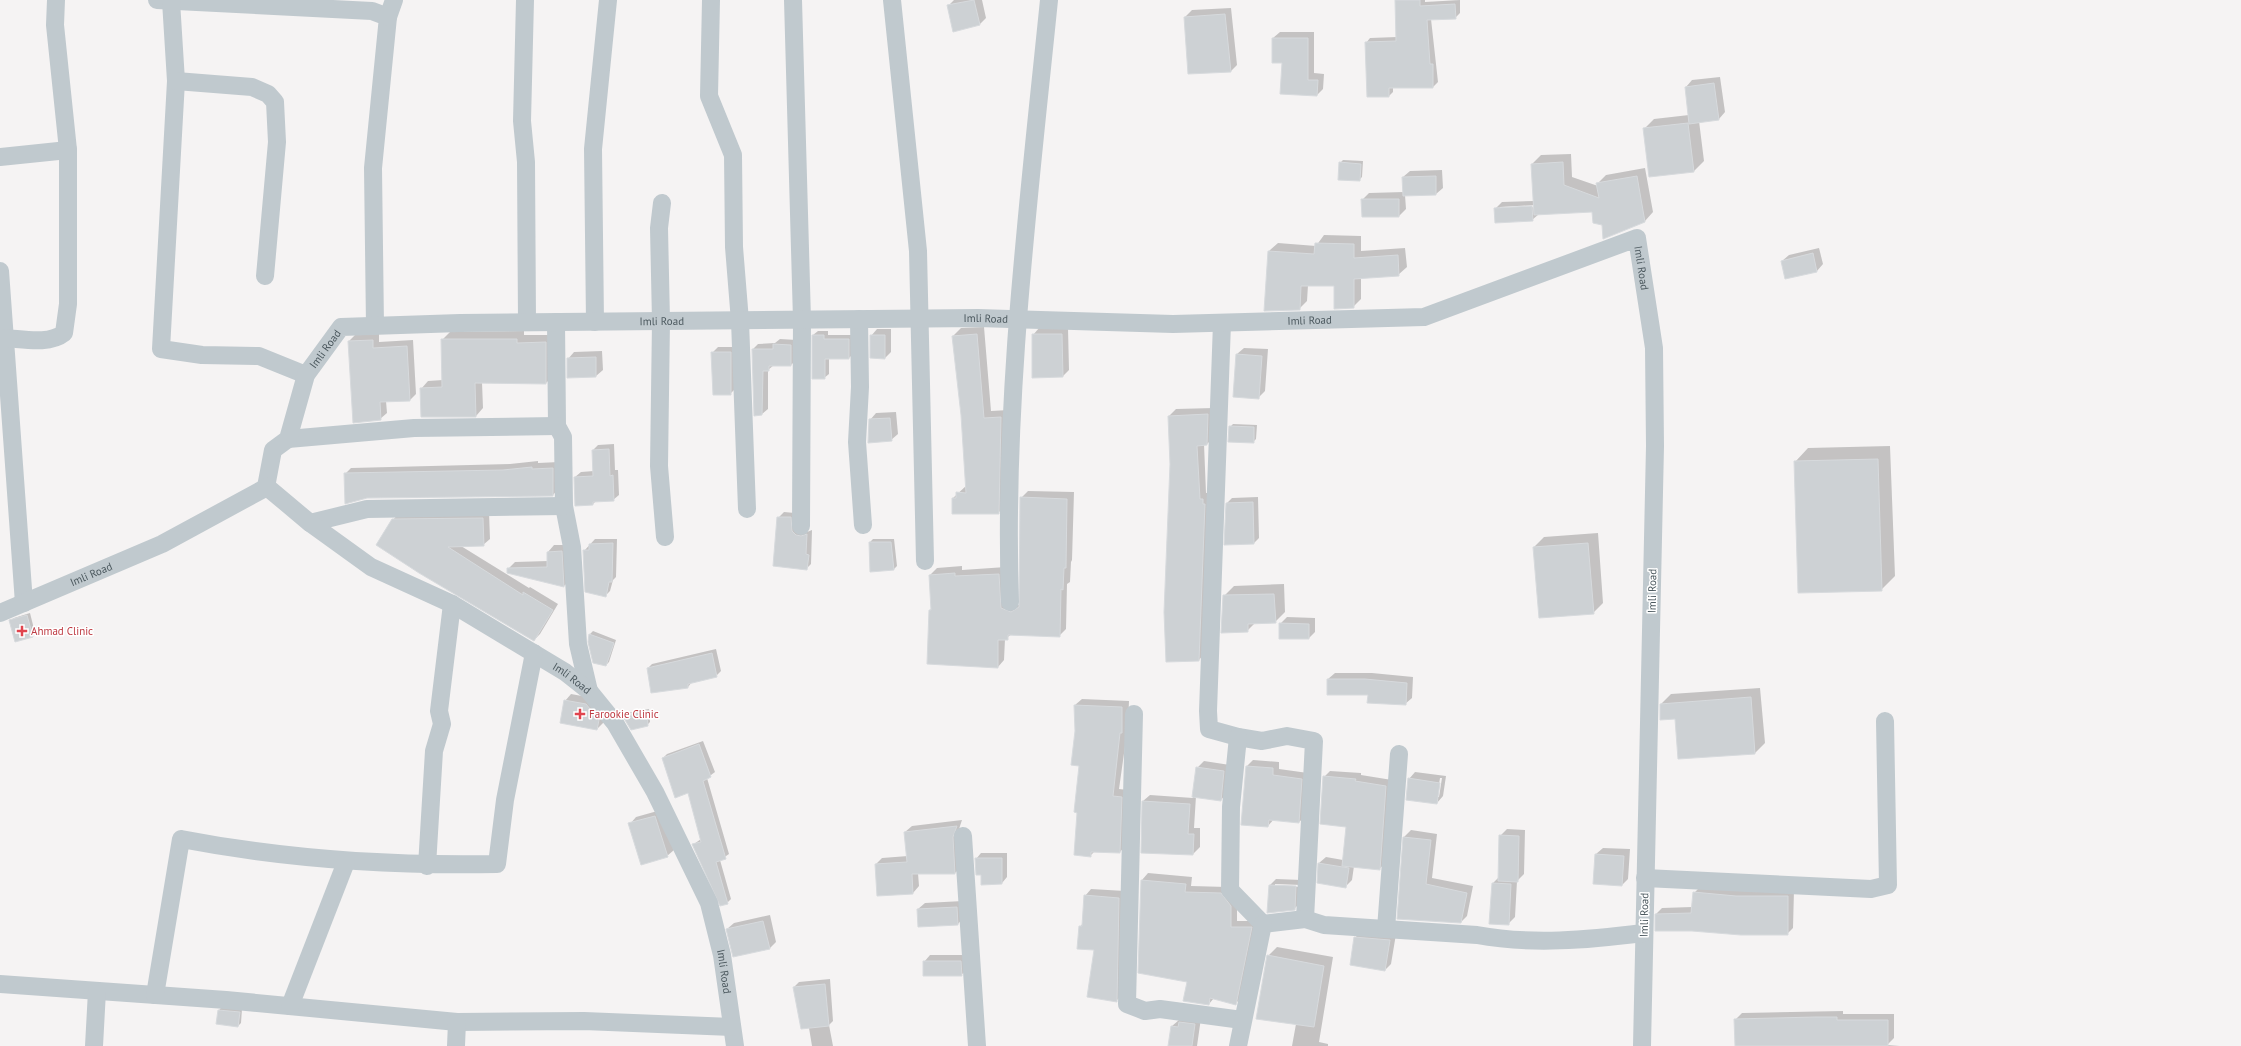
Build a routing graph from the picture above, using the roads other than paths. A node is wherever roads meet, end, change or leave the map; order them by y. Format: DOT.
graph roads {
  1 [pos="56,0"];
  2 [pos="525,0"];
  3 [pos="608,0"];
  4 [pos="711,0"];
  5 [pos="794,0"];
  6 [pos="892,0"];
  7 [pos="1049,0"];
  8 [pos="164,1"];
  9 [pos="391,8"];
  10 [pos="176,81"];
  11 [pos="68,150"];
  12 [pos="0,157"];
  13 [pos="662,203"];
  14 [pos="0,271"];
  15 [pos="266,276"];
  16 [pos="920,319"];
  17 [pos="1018,319"];
  18 [pos="740,320"];
  19 [pos="802,320"];
  20 [pos="859,320"];
  21 [pos="661,321"];
  22 [pos="527,322"];
  23 [pos="556,322"];
  24 [pos="594,322"];
  25 [pos="1222,323"];
  26 [pos="376,326"];
  27 [pos="5,338"];
  28 [pos="306,375"];
  29 [pos="558,426"];
  30 [pos="288,439"];
  31 [pos="266,487"];
  32 [pos="564,506"];
  33 [pos="747,509"];
  34 [pos="310,523"];
  35 [pos="863,525"];
  36 [pos="801,526"];
  37 [pos="665,537"];
  38 [pos="925,562"];
  39 [pos="1010,602"];
  40 [pos="24,603"];
  41 [pos="452,604"];
  42 [pos="0,613"];
  43 [pos="534,653"];
  44 [pos="589,691"];
  45 [pos="1134,714"];
  46 [pos="1885,721"];
  47 [pos="1238,737"];
  48 [pos="1399,754"];
  49 [pos="963,836"];
  50 [pos="346,862"];
  51 [pos="427,866"];
  52 [pos="1645,878"];
  53 [pos="1305,919"];
  54 [pos="1263,924"];
  55 [pos="1386,929"];
  56 [pos="1643,933"];
  57 [pos="0,984"];
  58 [pos="97,991"];
  59 [pos="155,995"];
  60 [pos="290,1006"];
  61 [pos="1242,1020"];
  62 [pos="457,1022"];
  63 [pos="732,1027"];
  64 [pos="94,1046"];
  65 [pos="456,1046"];
  66 [pos="736,1046"];
  67 [pos="977,1046"];
  68 [pos="1238,1046"];
  69 [pos="1642,1046"];
  1 -- 11 [label="street"];
  2 -- 22 [label="street"];
  3 -- 24 [label="street"];
  4 -- 18 [label="street"];
  5 -- 19 [label="street"];
  6 -- 16 [label="street"];
  7 -- 17 [label="street"];
  8 -- 9 [label="street"];
  8 -- 10 [label="street"];
  9 -- 26 [label="street"];
  10 -- 15 [label="street"];
  10 -- 28 [label="street"];
  11 -- 12 [label="street"];
  11 -- 27 [label="street"];
  13 -- 21 [label="street"];
  14 -- 27 [label="street"];
  16 -- 17 [label="street, Imli Road"];
  16 -- 20 [label="street, Imli Road"];
  16 -- 38 [label="street"];
  17 -- 25 [label="street, Imli Road"];
  17 -- 39 [label="street"];
  18 -- 19 [label="street, Imli Road"];
  18 -- 21 [label="street, Imli Road"];
  18 -- 33 [label="street"];
  19 -- 20 [label="street, Imli Road"];
  19 -- 36 [label="street"];
  20 -- 35 [label="street"];
  21 -- 24 [label="street, Imli Road"];
  21 -- 37 [label="street"];
  22 -- 23 [label="street, Imli Road"];
  22 -- 26 [label="street, Imli Road"];
  23 -- 24 [label="street, Imli Road"];
  23 -- 29 [label="street"];
  25 -- 47 [label="street"];
  25 -- 52 [label="street, Imli Road"];
  26 -- 28 [label="street, Imli Road"];
  27 -- 40 [label="street"];
  28 -- 30 [label="street, Imli Road"];
  29 -- 30 [label="street"];
  29 -- 32 [label="street"];
  30 -- 31 [label="street"];
  31 -- 34 [label="street, Imli Road"];
  31 -- 40 [label="street, Imli Road"];
  32 -- 34 [label="street"];
  32 -- 44 [label="street"];
  34 -- 41 [label="street, Imli Road"];
  40 -- 42 [label="street, Imli Road"];
  41 -- 43 [label="street, Imli Road"];
  41 -- 51 [label="street"];
  43 -- 44 [label="street, Imli Road"];
  43 -- 51 [label="street"];
  44 -- 63 [label="street, Imli Road"];
  45 -- 61 [label="street"];
  46 -- 52 [label="street"];
  47 -- 53 [label="street"];
  47 -- 54 [label="street"];
  48 -- 55 [label="street"];
  49 -- 67 [label="street"];
  50 -- 51 [label="street"];
  50 -- 59 [label="street"];
  50 -- 60 [label="street"];
  52 -- 56 [label="street, Imli Road"];
  53 -- 54 [label="street"];
  53 -- 55 [label="street"];
  54 -- 61 [label="street"];
  55 -- 56 [label="street"];
  56 -- 69 [label="street, Imli Road"];
  57 -- 58 [label="street"];
  58 -- 59 [label="street"];
  58 -- 64 [label="street"];
  59 -- 60 [label="street"];
  60 -- 62 [label="street"];
  61 -- 68 [label="street"];
  62 -- 63 [label="street"];
  62 -- 65 [label="street"];
  63 -- 66 [label="street, Imli Road"];
}
